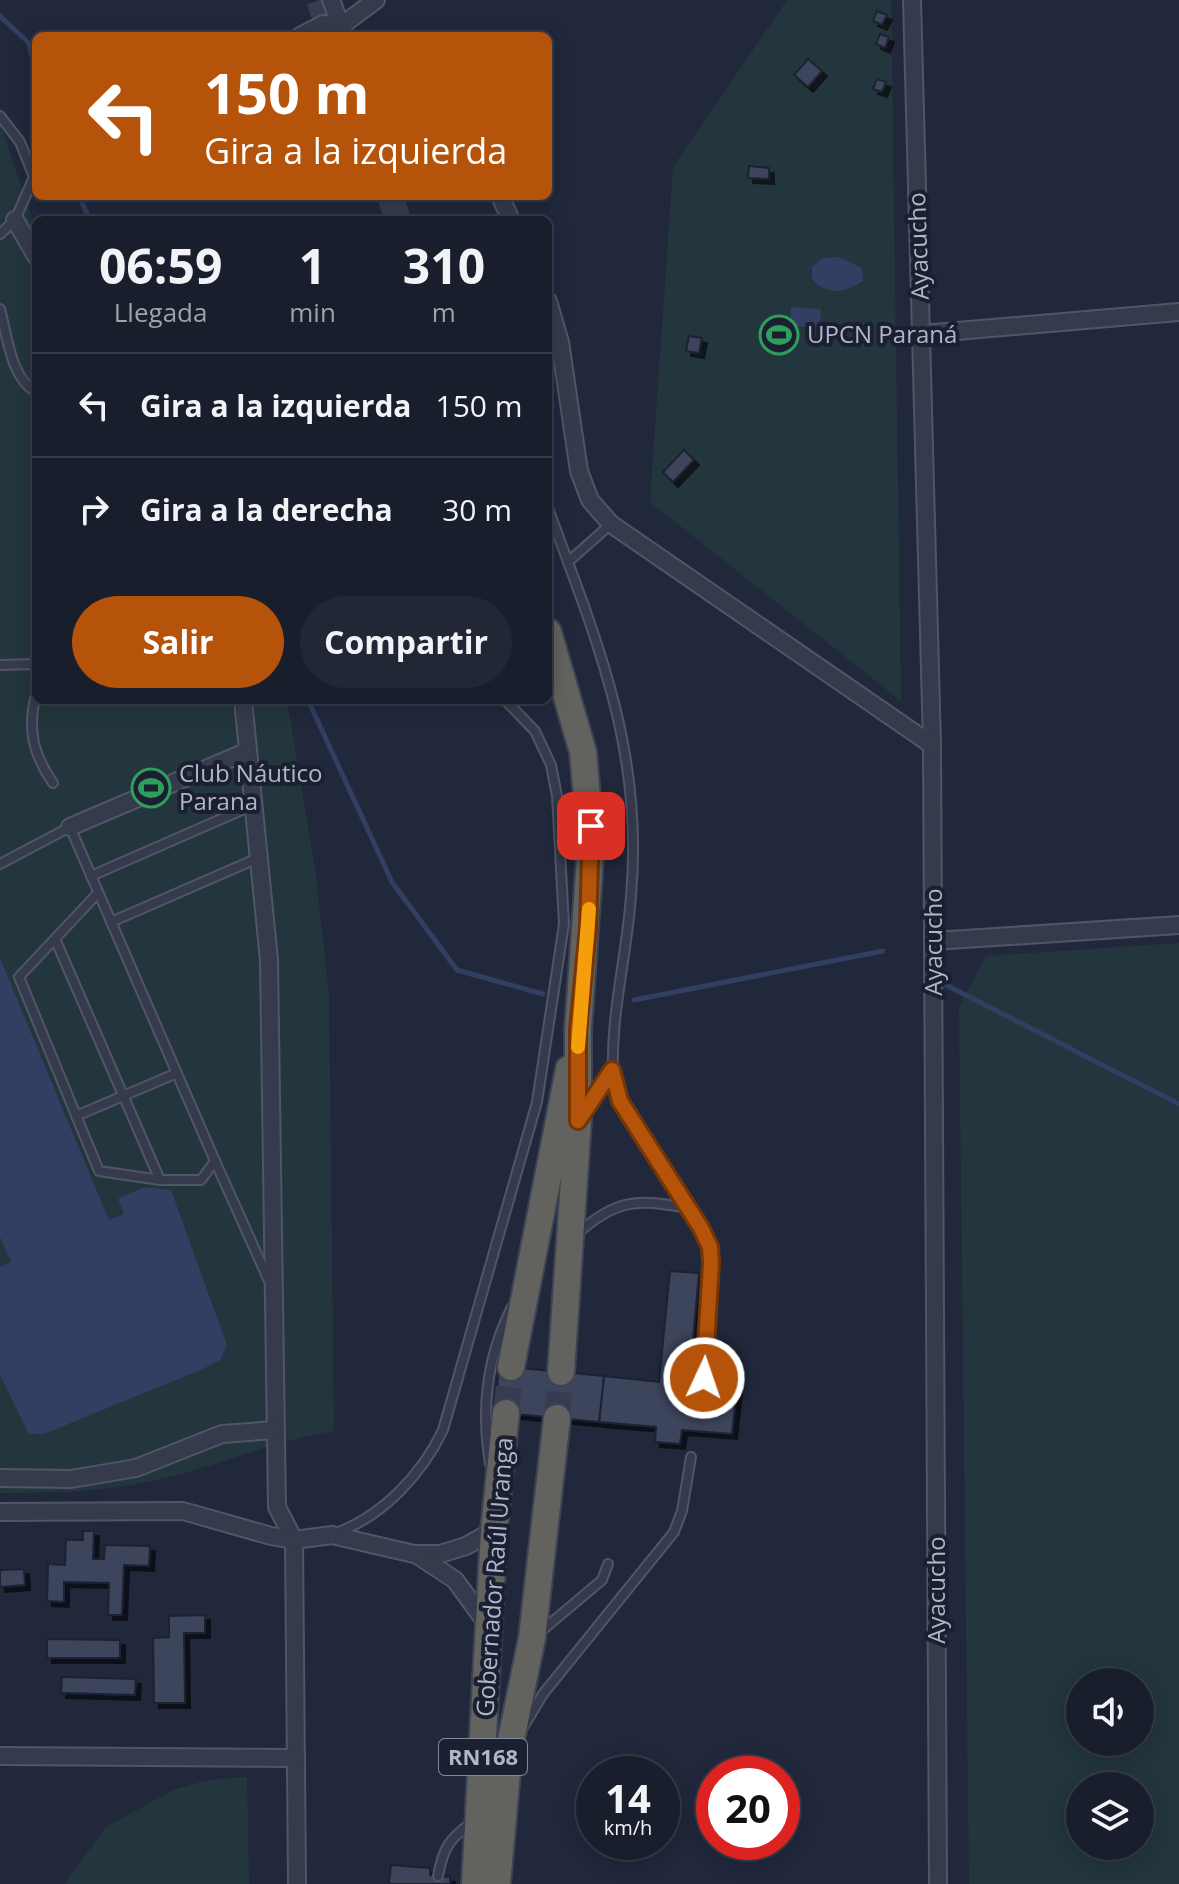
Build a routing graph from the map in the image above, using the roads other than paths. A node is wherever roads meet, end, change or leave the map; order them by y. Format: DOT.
graph roads {
  1 [pos="331,0"];
  2 [pos="376,0"];
  3 [pos="912,0"];
  4 [pos="308,32"];
  5 [pos="339,32"];
  6 [pos="341,32"];
  7 [pos="342,32"];
  8 [pos="0,116"];
  9 [pos="32,166"];
  10 [pos="32,182"];
  11 [pos="15,220"];
  12 [pos="0,234"];
  13 [pos="32,249"];
  14 [pos="0,309"];
  15 [pos="1179,312"];
  16 [pos="552,315"];
  17 [pos="922,334"];
  18 [pos="32,390"];
  19 [pos="552,519"];
  20 [pos="611,524"];
  21 [pos="568,562"];
  22 [pos="552,644"];
  23 [pos="32,663"];
  24 [pos="0,665"];
  25 [pos="34,704"];
  26 [pos="243,704"];
  27 [pos="509,704"];
  28 [pos="932,745"];
  29 [pos="248,751"];
  30 [pos="53,783"];
  31 [pos="251,806"];
  32 [pos="70,827"];
  33 [pos="258,858"];
  34 [pos="0,864"];
  35 [pos="91,876"];
  36 [pos="98,893"];
  37 [pos="111,922"];
  38 [pos="1179,925"];
  39 [pos="56,941"];
  40 [pos="934,941"];
  41 [pos="578,1030"];
  42 [pos="612,1070"];
  43 [pos="177,1073"];
  44 [pos="124,1096"];
  45 [pos="76,1116"];
  46 [pos="578,1121"];
  47 [pos="215,1161"];
  48 [pos="160,1180"];
  49 [pos="686,1208"];
  50 [pos="570,1239"];
  51 [pos="528,1274"];
  52 [pos="272,1288"];
  53 [pos="511,1367"];
  54 [pos="561,1372"];
  55 [pos="704,1378"];
  56 [pos="506,1413"];
  57 [pos="557,1418"];
  58 [pos="275,1430"];
  59 [pos="691,1457"];
  60 [pos="0,1478"];
  61 [pos="497,1500"];
  62 [pos="0,1512"];
  63 [pos="494,1530"];
  64 [pos="332,1535"];
  65 [pos="294,1540"];
  66 [pos="414,1554"];
  67 [pos="608,1564"];
  68 [pos="491,1629"];
  69 [pos="532,1638"];
  70 [pos="509,1750"];
  71 [pos="0,1756"];
  72 [pos="296,1758"];
  73 [pos="478,1818"];
  74 [pos="438,1876"];
  75 [pos="297,1884"];
  76 [pos="475,1884"];
  77 [pos="497,1884"];
  78 [pos="938,1884"];
  1 -- 6 [label="street"];
  2 -- 7 [label="street"];
  3 -- 17 [label="street, Ayacucho"];
  4 -- 5 [label="street"];
  8 -- 9 [label="lane"];
  10 -- 11 [label="lane"];
  11 -- 12 [label="lane"];
  11 -- 13 [label="street"];
  14 -- 18 [label="lane"];
  15 -- 17 [label="street"];
  16 -- 20 [label="street"];
  17 -- 28 [label="street, Ayacucho"];
  19 -- 21 [label="lane"];
  20 -- 21 [label="lane"];
  20 -- 28 [label="street"];
  21 -- 42 [label="lane"];
  22 -- 41 [label="highway"];
  23 -- 24 [label="lane"];
  25 -- 30 [label="lane"];
  26 -- 29 [label="street"];
  27 -- 64 [label="lane"];
  28 -- 40 [label="street, Ayacucho"];
  29 -- 31 [label="street"];
  29 -- 32 [label="street"];
  31 -- 33 [label="street"];
  31 -- 35 [label="lane"];
  32 -- 34 [label="lane"];
  32 -- 35 [label="lane"];
  33 -- 37 [label="lane"];
  33 -- 52 [label="street"];
  35 -- 36 [label="lane"];
  36 -- 37 [label="lane"];
  36 -- 39 [label="lane"];
  37 -- 43 [label="lane"];
  38 -- 40 [label="street"];
  39 -- 44 [label="lane"];
  39 -- 45 [label="lane"];
  40 -- 78 [label="street, Ayacucho"];
  41 -- 46 [label="highway"];
  41 -- 51 [label="highway"];
  42 -- 46 [label="lane"];
  42 -- 49 [label="lane"];
  43 -- 44 [label="lane"];
  43 -- 47 [label="lane"];
  44 -- 45 [label="lane"];
  44 -- 48 [label="lane"];
  45 -- 48 [label="lane"];
  46 -- 50 [label="highway"];
  47 -- 48 [label="lane"];
  47 -- 52 [label="lane"];
  49 -- 50 [label="lane"];
  49 -- 55 [label="lane"];
  50 -- 54 [label="highway"];
  51 -- 53 [label="highway"];
  51 -- 61 [label="lane"];
  52 -- 58 [label="street"];
  56 -- 61 [label="highway, Gobernador Raúl Uranga / RN168"];
  57 -- 69 [label="highway, Gobernador Raúl Uranga / RN168"];
  58 -- 60 [label="street"];
  58 -- 65 [label="street"];
  59 -- 70 [label="lane"];
  61 -- 63 [label="highway, Gobernador Raúl Uranga / RN168"];
  62 -- 65 [label="street"];
  63 -- 66 [label="street"];
  63 -- 68 [label="highway, Gobernador Raúl Uranga / RN168"];
  64 -- 65 [label="street"];
  64 -- 66 [label="street"];
  65 -- 72 [label="street"];
  66 -- 68 [label="street"];
  67 -- 69 [label="lane"];
  68 -- 73 [label="highway, Gobernador Raúl Uranga / RN168"];
  69 -- 70 [label="highway, Gobernador Raúl Uranga / RN168"];
  70 -- 77 [label="highway, Gobernador Raúl Uranga / RN168"];
  71 -- 72 [label="street"];
  72 -- 75 [label="street"];
  73 -- 74 [label="lane"];
  73 -- 76 [label="highway, Gobernador Raúl Uranga / RN168"];
}
